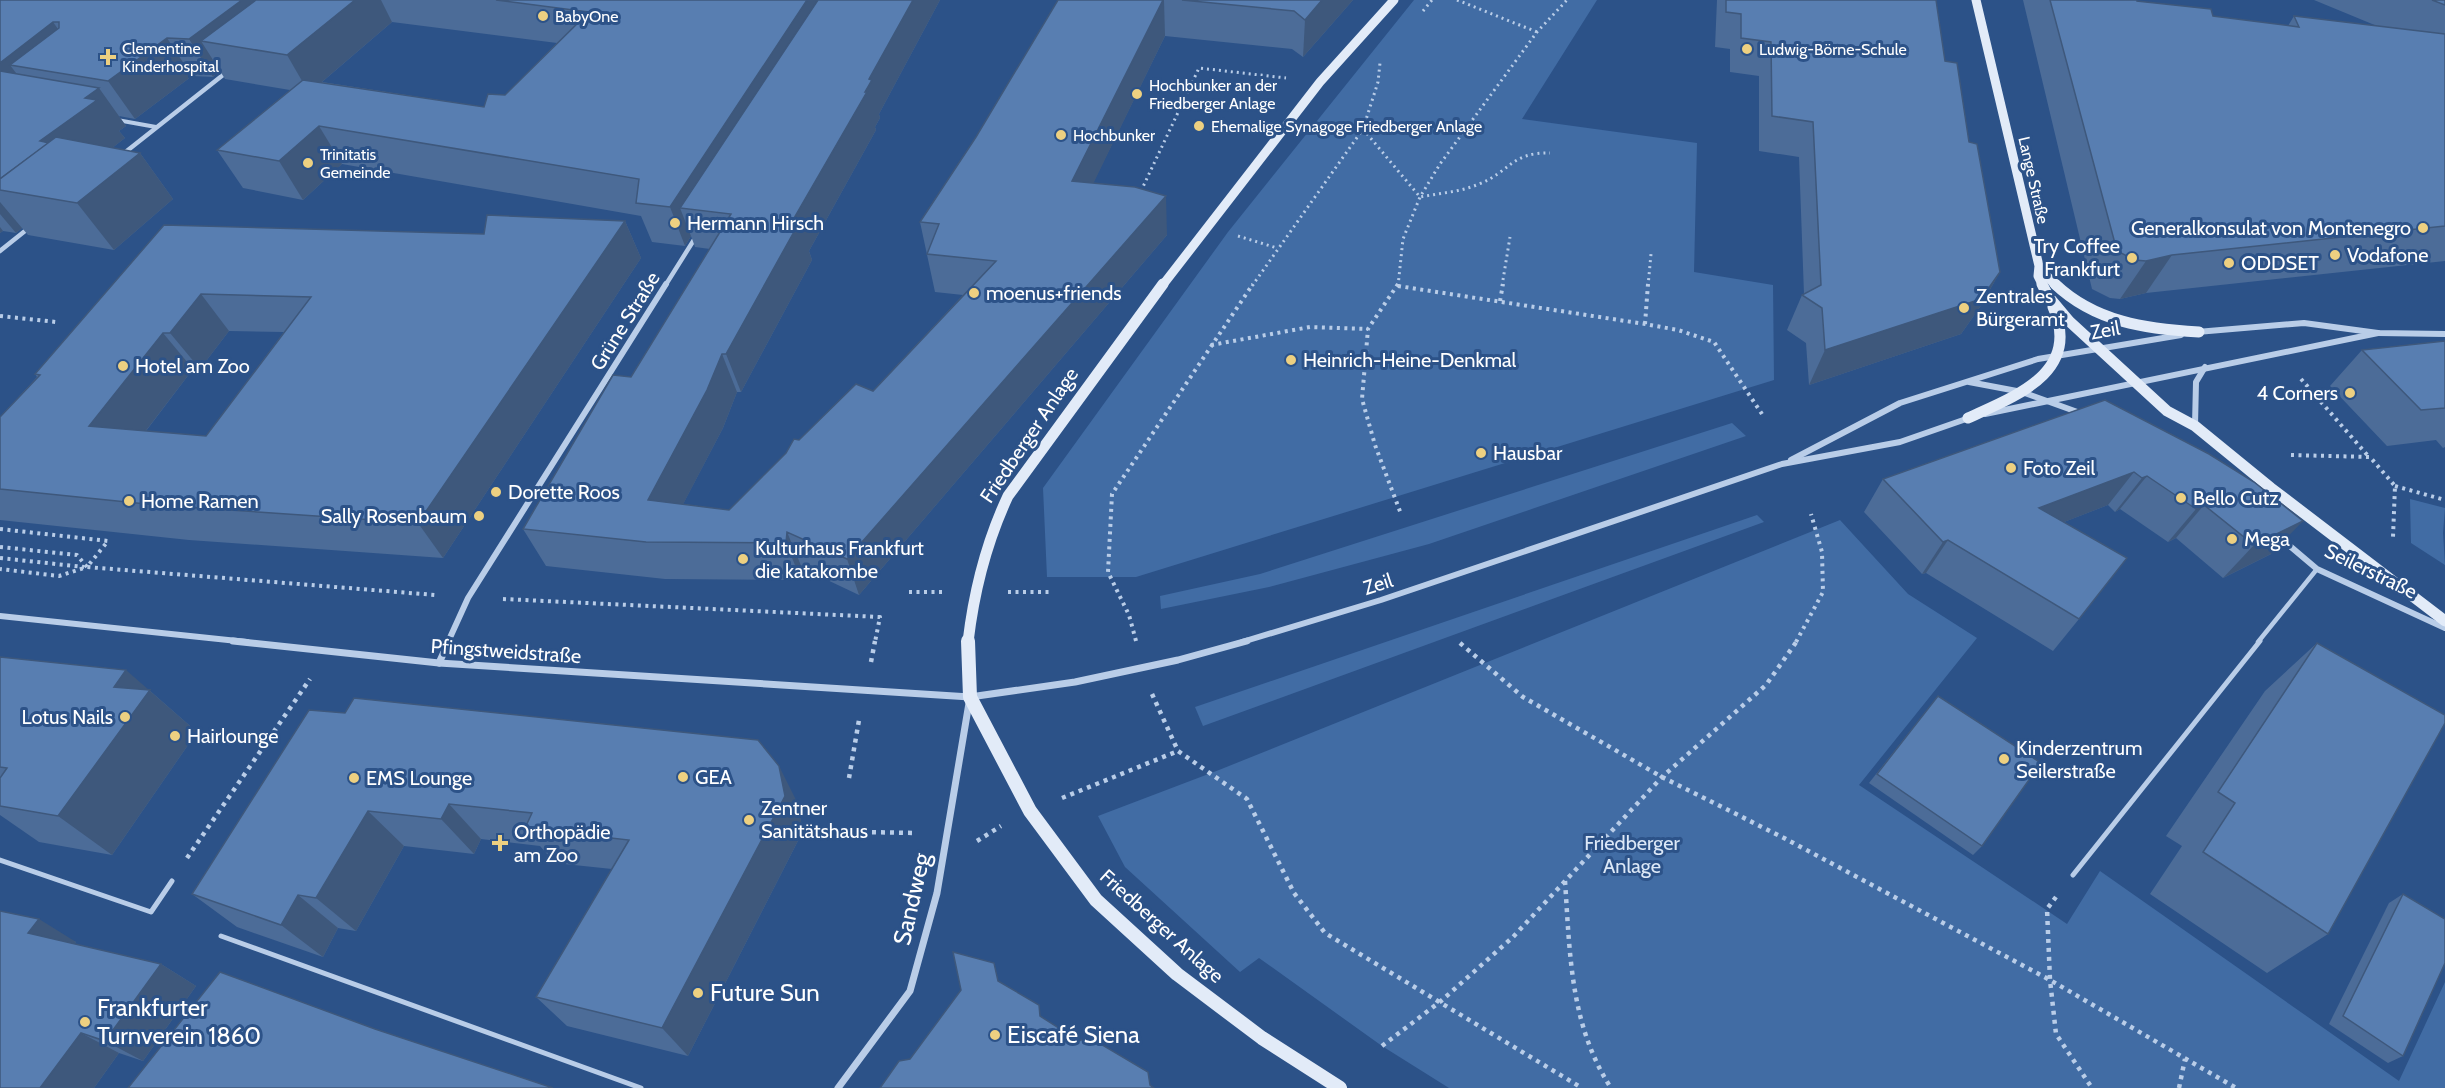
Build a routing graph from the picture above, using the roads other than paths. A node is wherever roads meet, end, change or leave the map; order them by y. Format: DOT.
graph roads {
  1 [pos="1394,0"];
  2 [pos="1976,0"];
  3 [pos="237,64"];
  4 [pos="114,120"];
  5 [pos="156,128"];
  6 [pos="116,159"];
  7 [pos="33,224"];
  8 [pos="703,225"];
  9 [pos="0,250"];
  10 [pos="2038,266"];
  11 [pos="2048,296"];
  12 [pos="2199,332"];
  13 [pos="2378,333"];
  14 [pos="2445,334"];
  15 [pos="2099,347"];
  16 [pos="2060,355"];
  17 [pos="2205,367"];
  18 [pos="2136,381"];
  19 [pos="1968,382"];
  20 [pos="2022,392"];
  21 [pos="2051,402"];
  22 [pos="1968,418"];
  23 [pos="2094,418"];
  24 [pos="2195,426"];
  25 [pos="1785,463"];
  26 [pos="2274,533"];
  27 [pos="2317,569"];
  28 [pos="0,615"];
  29 [pos="2445,621"];
  30 [pos="2445,628"];
  31 [pos="439,663"];
  32 [pos="970,697"];
  33 [pos="0,860"];
  34 [pos="2073,875"];
  35 [pos="172,881"];
  36 [pos="221,936"];
  37 [pos="641,1088"];
  38 [pos="838,1088"];
  39 [pos="1340,1088"];
  1 -- 32 [label="main road, Friedberger Anlage"];
  2 -- 10 [label="main road, Lange Straße"];
  3 -- 5 [label="street"];
  4 -- 5 [label="lane"];
  5 -- 6 [label="street"];
  7 -- 9 [label="street"];
  8 -- 31 [label="street, Grüne Straße"];
  10 -- 11 [label="main road, Lange Straße"];
  10 -- 12 [label="main road"];
  11 -- 15 [label="main road, Lange Straße"];
  11 -- 16 [label="main road"];
  12 -- 13 [label="street, Zeil"];
  12 -- 15 [label="street, Zeil"];
  13 -- 14 [label="street, Zeil"];
  13 -- 17 [label="street, Zeil"];
  15 -- 16 [label="street, Zeil"];
  15 -- 18 [label="main road, Seilerstraße"];
  16 -- 19 [label="street, Zeil"];
  16 -- 20 [label="main road"];
  17 -- 18 [label="street, Zeil"];
  17 -- 24 [label="street"];
  18 -- 21 [label="street, Zeil"];
  18 -- 24 [label="main road, Seilerstraße"];
  19 -- 20 [label="street"];
  19 -- 25 [label="street, Zeil"];
  20 -- 21 [label="street"];
  20 -- 22 [label="main road"];
  21 -- 22 [label="street, Zeil"];
  21 -- 23 [label="street"];
  22 -- 25 [label="street, Zeil"];
  24 -- 29 [label="main road, Seilerstraße"];
  25 -- 32 [label="street, Zeil"];
  26 -- 27 [label="street, Seilerstraße"];
  27 -- 30 [label="street, Seilerstraße"];
  27 -- 34 [label="lane"];
  28 -- 31 [label="street, Pfingstweidstraße"];
  31 -- 32 [label="street, Pfingstweidstraße"];
  32 -- 38 [label="street, Sandweg"];
  32 -- 39 [label="main road, Friedberger Anlage"];
  33 -- 35 [label="lane"];
  36 -- 37 [label="lane"];
}
